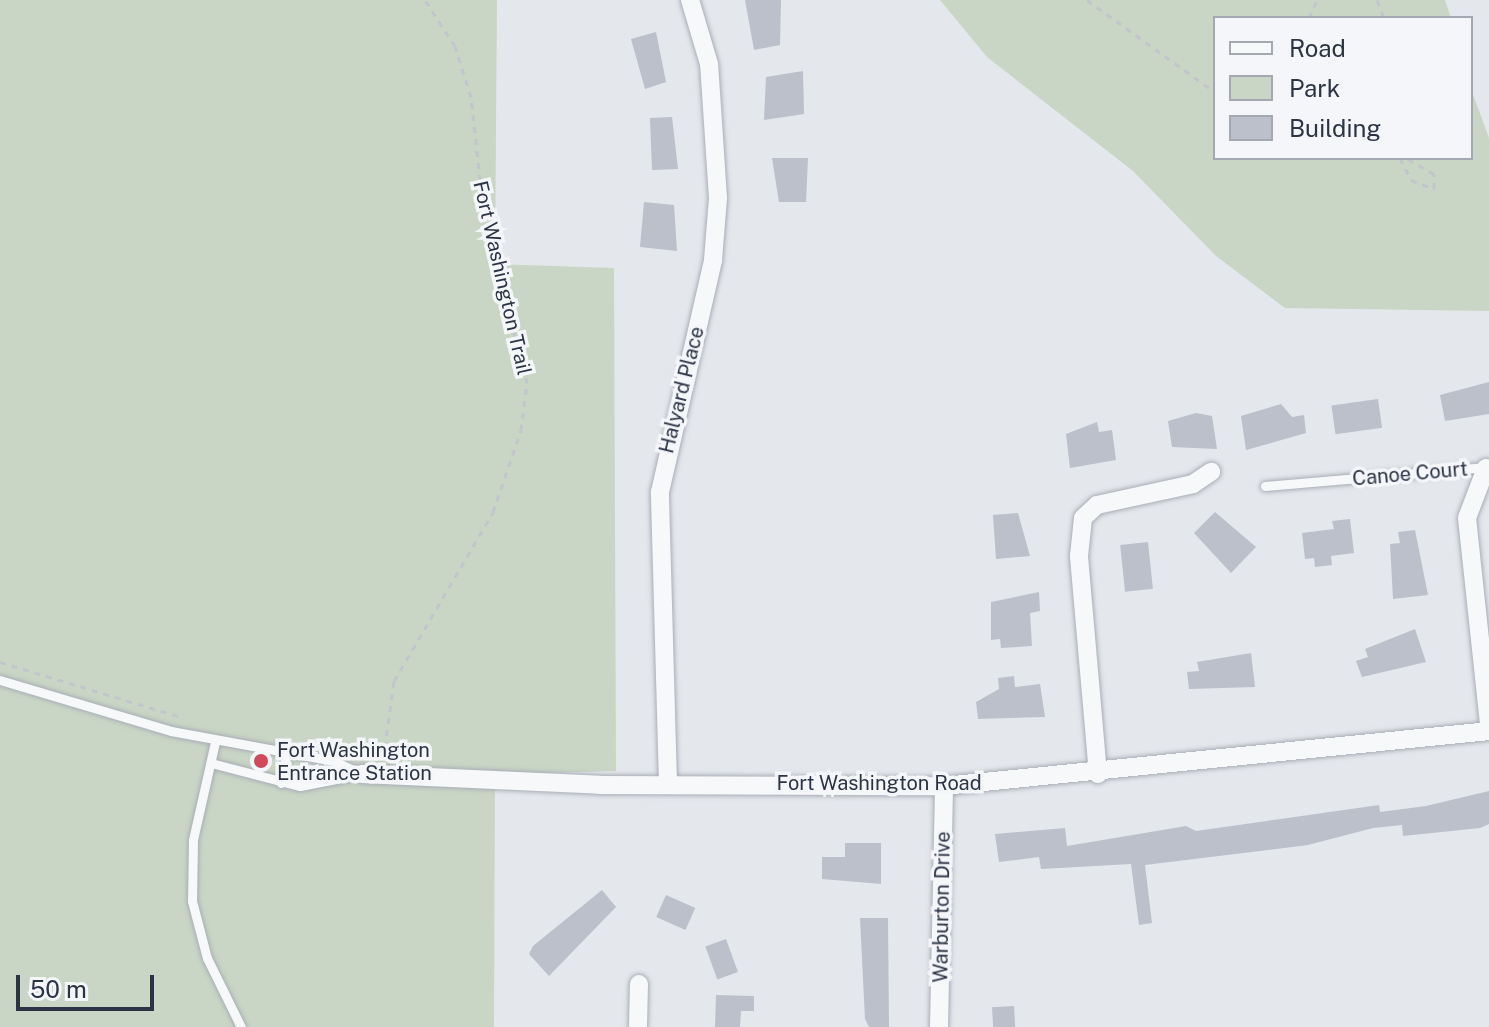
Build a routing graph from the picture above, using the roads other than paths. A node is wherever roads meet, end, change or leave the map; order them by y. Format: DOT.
graph roads {
  1 [pos="690,0"];
  2 [pos="1487,466"];
  3 [pos="1211,472"];
  4 [pos="1265,486"];
  5 [pos="0,680"];
  6 [pos="1489,725"];
  7 [pos="1489,731"];
  8 [pos="215,742"];
  9 [pos="287,752"];
  10 [pos="211,763"];
  11 [pos="372,774"];
  12 [pos="1098,774"];
  13 [pos="281,783"];
  14 [pos="668,784"];
  15 [pos="944,786"];
  16 [pos="639,984"];
  17 [pos="241,1027"];
  18 [pos="638,1027"];
  19 [pos="939,1027"];
  1 -- 14 [label="street, Halyard Place"];
  2 -- 4 [label="lane, Canoe Court"];
  2 -- 6 [label="street, Canoe Court"];
  3 -- 12 [label="street"];
  5 -- 8 [label="lane, Fort Washington Road"];
  7 -- 12 [label="street, Fort Washington Road"];
  8 -- 9 [label="lane, Fort Washington Road"];
  8 -- 10 [label="lane"];
  9 -- 11 [label="lane, Fort Washington Road"];
  9 -- 13 [label="lane"];
  10 -- 13 [label="lane, Fort Washington Road"];
  10 -- 17 [label="lane"];
  11 -- 13 [label="lane, Fort Washington Road"];
  11 -- 14 [label="street, Fort Washington Road"];
  12 -- 15 [label="street, Fort Washington Road"];
  14 -- 15 [label="street, Fort Washington Road"];
  15 -- 19 [label="street, Warburton Drive"];
  16 -- 18 [label="street"];
}
